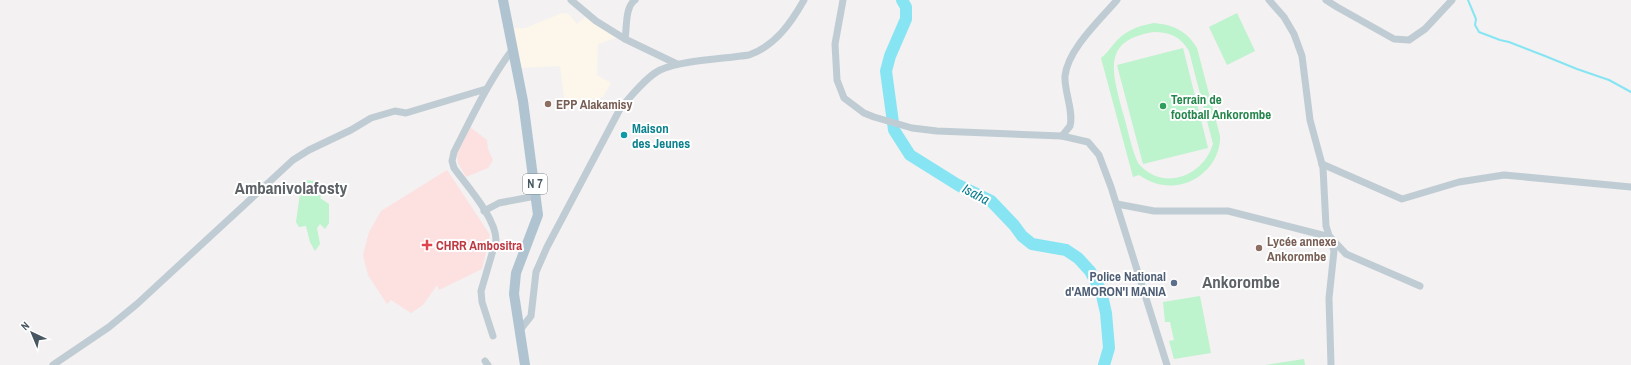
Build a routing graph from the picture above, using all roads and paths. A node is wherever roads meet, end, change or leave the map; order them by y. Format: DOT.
graph roads {
  1 [pos="503,0"];
  2 [pos="571,0"];
  3 [pos="635,0"];
  4 [pos="804,0"];
  5 [pos="843,0"];
  6 [pos="1117,0"];
  7 [pos="1269,0"];
  8 [pos="1326,0"];
  9 [pos="1452,0"];
  10 [pos="625,39"];
  11 [pos="512,50"];
  12 [pos="677,64"];
  13 [pos="486,89"];
  14 [pos="1062,136"];
  15 [pos="1322,164"];
  16 [pos="1631,187"];
  17 [pos="536,196"];
  18 [pos="1117,204"];
  19 [pos="484,210"];
  20 [pos="1330,237"];
  21 [pos="1420,286"];
  22 [pos="520,330"];
  23 [pos="492,336"];
  24 [pos="54,365"];
  25 [pos="525,365"];
  26 [pos="1167,365"];
  27 [pos="1331,365"];
  1 -- 11 [label="main road, N 7"];
  2 -- 10 [label="street"];
  3 -- 10 [label="street"];
  4 -- 12 [label="street"];
  5 -- 14 [label="street"];
  6 -- 14 [label="street"];
  7 -- 15 [label="street"];
  8 -- 9 [label="street"];
  10 -- 12 [label="street"];
  11 -- 13 [label="street"];
  11 -- 17 [label="main road, N 7"];
  12 -- 22 [label="street"];
  13 -- 19 [label="street"];
  13 -- 24 [label="street"];
  14 -- 18 [label="street"];
  15 -- 16 [label="street"];
  15 -- 20 [label="street"];
  17 -- 19 [label="street"];
  17 -- 22 [label="main road, N 7"];
  18 -- 20 [label="street"];
  18 -- 26 [label="street"];
  19 -- 23 [label="street"];
  20 -- 21 [label="street"];
  20 -- 27 [label="street"];
  22 -- 25 [label="main road, N 7"];
}
